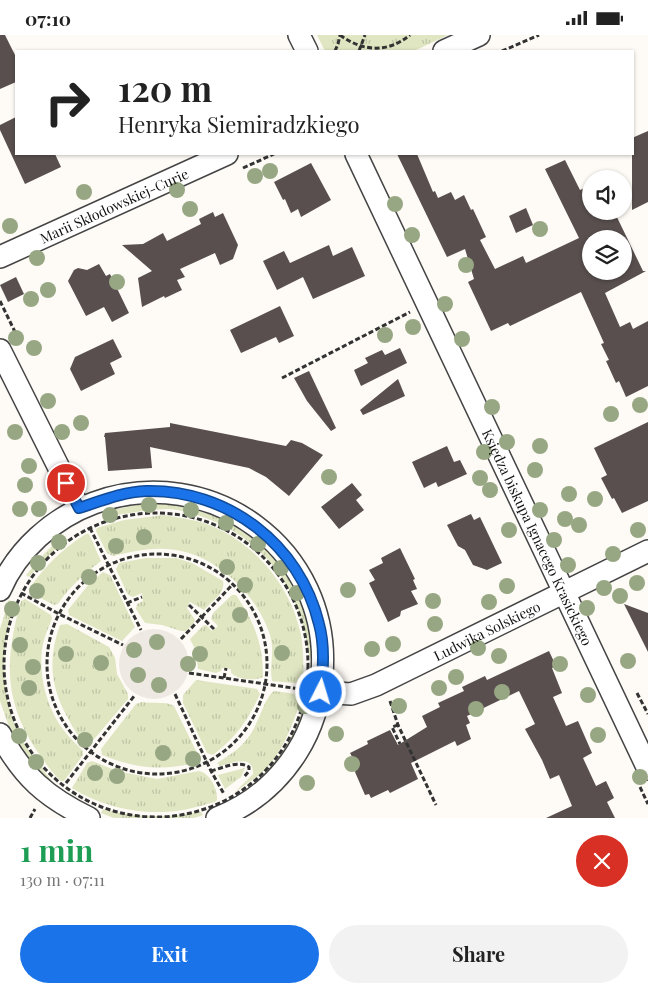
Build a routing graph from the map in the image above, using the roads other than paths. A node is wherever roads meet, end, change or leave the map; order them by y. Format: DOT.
graph roads {
  1 [pos="299,35"];
  2 [pos="478,35"];
  3 [pos="306,50"];
  4 [pos="446,50"];
  5 [pos="226,155"];
  6 [pos="356,155"];
  7 [pos="0,257"];
  8 [pos="0,349"];
  9 [pos="79,508"];
  10 [pos="648,551"];
  11 [pos="1,583"];
  12 [pos="564,592"];
  13 [pos="321,692"];
  14 [pos="0,734"];
  15 [pos="648,769"];
  16 [pos="61,803"];
  17 [pos="226,809"];
  18 [pos="89,818"];
  1 -- 3 [label="street"];
  2 -- 4 [label="street"];
  5 -- 7 [label="street, Marii Skłodowskiej-Curie"];
  6 -- 12 [label="street, Księdza biskupa Ignacego Krasickiego"];
  8 -- 9 [label="street"];
  9 -- 11 [label="street"];
  9 -- 13 [label="street"];
  10 -- 12 [label="street, Ludwika Solskiego"];
  12 -- 13 [label="street, Ludwika Solskiego"];
  12 -- 15 [label="street, Księdza biskupa Ignacego Krasickiego"];
  13 -- 17 [label="street"];
  14 -- 16 [label="street"];
  16 -- 18 [label="street"];
}
